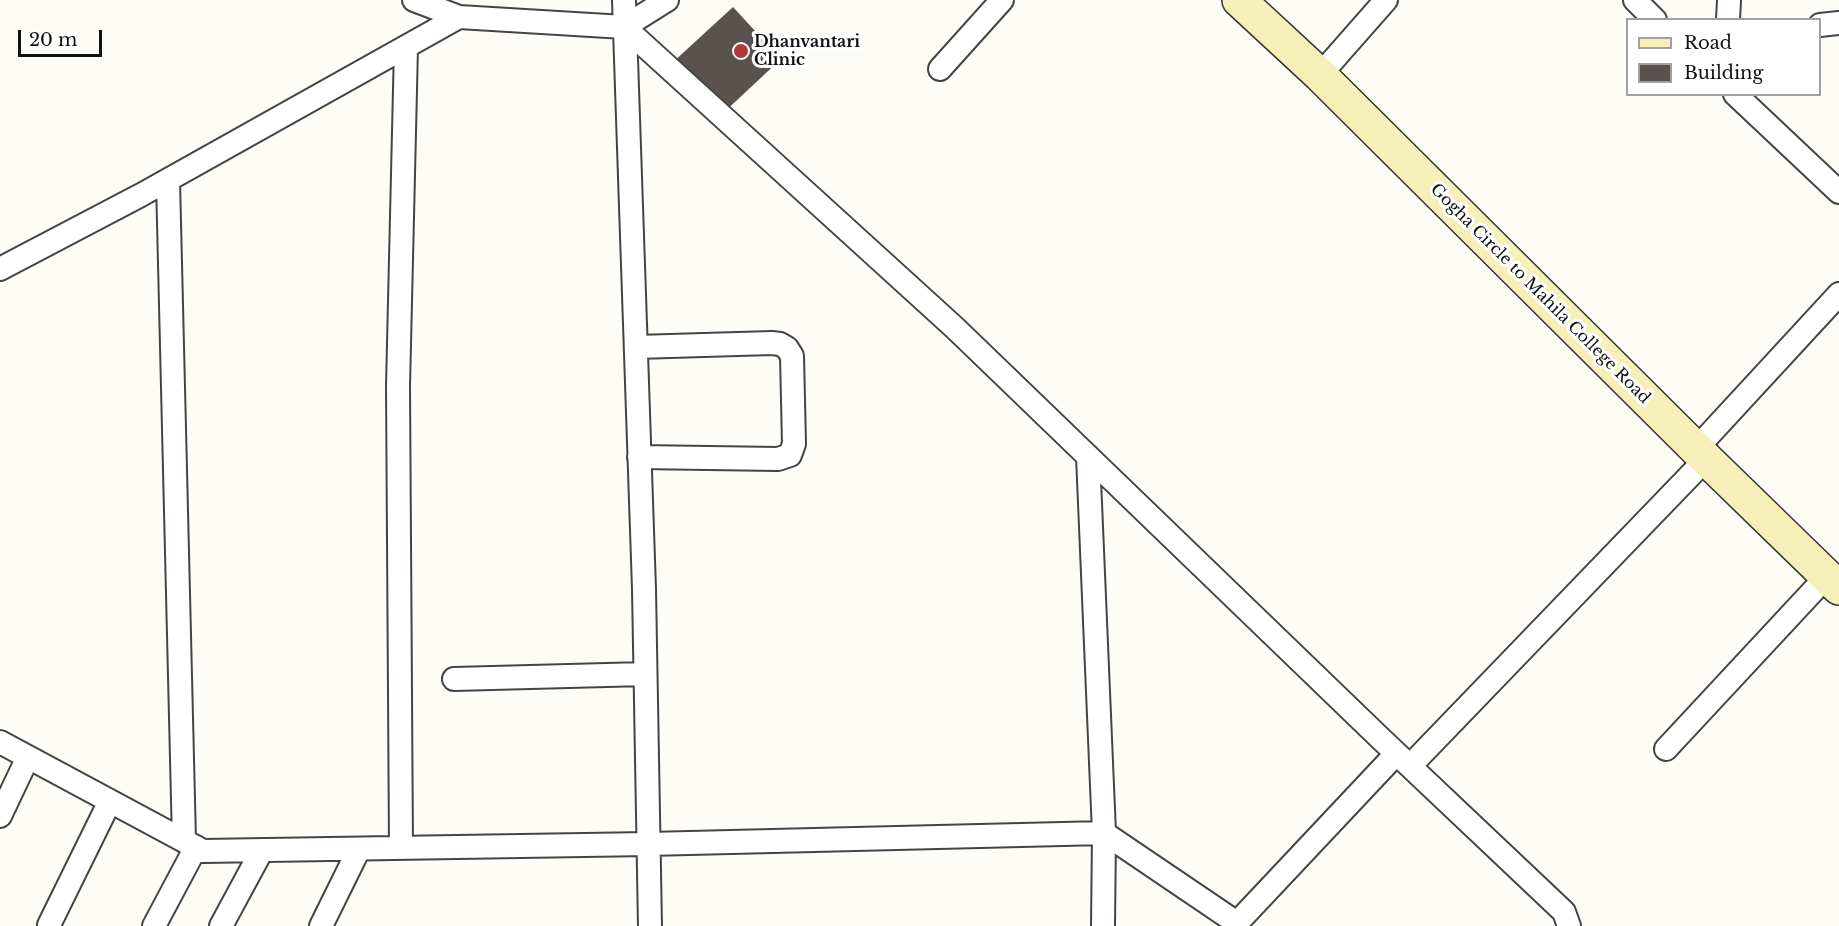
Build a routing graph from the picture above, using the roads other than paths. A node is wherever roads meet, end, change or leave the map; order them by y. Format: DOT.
graph roads {
  1 [pos="414,0"];
  2 [pos="624,0"];
  3 [pos="667,0"];
  4 [pos="1002,0"];
  5 [pos="1239,0"];
  6 [pos="1386,0"];
  7 [pos="1635,0"];
  8 [pos="1729,0"];
  9 [pos="459,17"];
  10 [pos="1653,18"];
  11 [pos="1728,18"];
  12 [pos="1839,23"];
  13 [pos="1821,25"];
  14 [pos="624,27"];
  15 [pos="406,47"];
  16 [pos="940,69"];
  17 [pos="1320,75"];
  18 [pos="1737,96"];
  19 [pos="168,181"];
  20 [pos="1839,192"];
  21 [pos="0,269"];
  22 [pos="1839,294"];
  23 [pos="636,347"];
  24 [pos="1701,454"];
  25 [pos="1088,456"];
  26 [pos="639,457"];
  27 [pos="1833,582"];
  28 [pos="645,674"];
  29 [pos="454,679"];
  30 [pos="0,742"];
  31 [pos="1666,749"];
  32 [pos="28,757"];
  33 [pos="1403,760"];
  34 [pos="110,801"];
  35 [pos="0,816"];
  36 [pos="1104,833"];
  37 [pos="190,844"];
  38 [pos="648,844"];
  39 [pos="401,848"];
  40 [pos="359,849"];
  41 [pos="262,850"];
  42 [pos="49,925"];
  43 [pos="1238,925"];
  44 [pos="154,926"];
  45 [pos="221,926"];
  46 [pos="321,926"];
  47 [pos="650,926"];
  48 [pos="1103,926"];
  49 [pos="1569,926"];
  1 -- 9 [label="street"];
  2 -- 14 [label="street"];
  3 -- 14 [label="street"];
  4 -- 16 [label="street"];
  5 -- 17 [label="main road, Gogha Circle to Mahila College Road"];
  6 -- 17 [label="street"];
  7 -- 10 [label="street"];
  8 -- 11 [label="street"];
  9 -- 14 [label="street"];
  9 -- 15 [label="street"];
  12 -- 13 [label="street"];
  14 -- 23 [label="street"];
  14 -- 25 [label="street"];
  15 -- 19 [label="street"];
  15 -- 39 [label="street"];
  17 -- 24 [label="main road, Gogha Circle to Mahila College Road"];
  18 -- 20 [label="street"];
  19 -- 21 [label="street"];
  19 -- 37 [label="street"];
  22 -- 24 [label="street"];
  23 -- 26 [label="street"];
  23 -- 26 [label="street"];
  24 -- 27 [label="main road, Gogha Circle to Mahila College Road"];
  24 -- 33 [label="street"];
  25 -- 33 [label="street"];
  25 -- 36 [label="street"];
  26 -- 28 [label="street"];
  27 -- 31 [label="street"];
  28 -- 29 [label="street"];
  28 -- 38 [label="street"];
  30 -- 32 [label="street"];
  32 -- 34 [label="street"];
  32 -- 35 [label="street"];
  33 -- 43 [label="street"];
  33 -- 49 [label="street"];
  34 -- 37 [label="street"];
  34 -- 42 [label="street"];
  36 -- 38 [label="street"];
  36 -- 43 [label="street"];
  36 -- 48 [label="street"];
  37 -- 41 [label="street"];
  37 -- 44 [label="street"];
  38 -- 39 [label="street"];
  38 -- 47 [label="street"];
  39 -- 40 [label="street"];
  40 -- 41 [label="street"];
  40 -- 46 [label="street"];
  41 -- 45 [label="street"];
}
